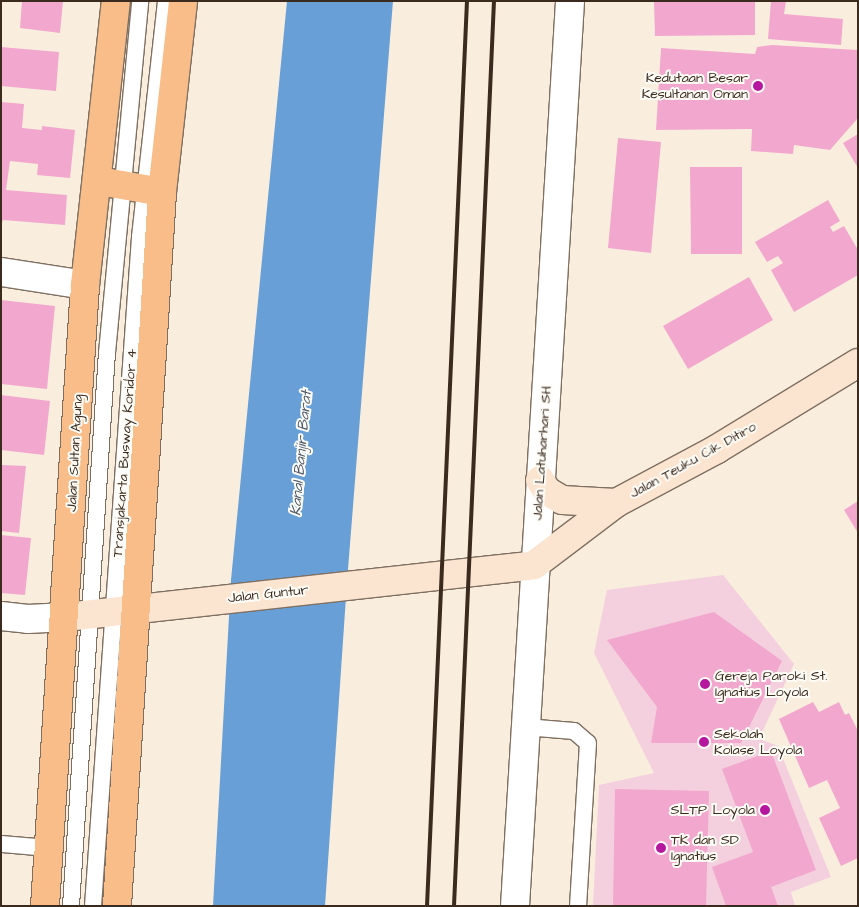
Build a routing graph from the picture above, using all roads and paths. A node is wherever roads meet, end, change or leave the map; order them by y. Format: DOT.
graph roads {
  1 [pos="116,1"];
  2 [pos="140,1"];
  3 [pos="166,1"];
  4 [pos="183,1"];
  5 [pos="570,1"];
  6 [pos="132,186"];
  7 [pos="1,272"];
  8 [pos="86,285"];
  9 [pos="858,364"];
  10 [pos="540,480"];
  11 [pos="616,503"];
  12 [pos="534,565"];
  13 [pos="101,613"];
  14 [pos="1,616"];
  15 [pos="525,727"];
  16 [pos="1,844"];
  17 [pos="49,848"];
  18 [pos="45,906"];
  19 [pos="71,906"];
  20 [pos="93,906"];
  21 [pos="117,906"];
  22 [pos="514,906"];
  23 [pos="578,906"];
  1 -- 6 [label="main road, Jalan Sultan Agung"];
  2 -- 6 [label="lane, Transjakarta Busway Koridor 4"];
  3 -- 6 [label="lane, Transjakarta Busway Koridor 4"];
  4 -- 6 [label="main road, Jalan Sultan Agung"];
  5 -- 10 [label="street, Jalan Latuharhari SH"];
  6 -- 8 [label="main road, Jalan Sultan Agung"];
  6 -- 13 [label="main road, Jalan Sultan Agung"];
  6 -- 13 [label="lane, Transjakarta Busway Koridor 4"];
  7 -- 8 [label="street"];
  8 -- 13 [label="main road, Jalan Sultan Agung"];
  9 -- 11 [label="main road, Jalan Teuku Cik Ditiro"];
  10 -- 11 [label="main road"];
  10 -- 12 [label="street, Jalan Latuharhari SH"];
  11 -- 12 [label="main road, Jalan Teuku Cik Ditiro"];
  12 -- 13 [label="main road, Jalan Guntur"];
  12 -- 15 [label="street, Jalan Latuharhari SH"];
  13 -- 14 [label="street, Jalan Guntur"];
  13 -- 17 [label="main road, Jalan Sultan Agung"];
  13 -- 19 [label="lane, Transjakarta Busway Koridor 4"];
  13 -- 20 [label="lane, Transjakarta Busway Koridor 4"];
  13 -- 21 [label="main road, Jalan Sultan Agung"];
  15 -- 22 [label="street, Jalan Latuharhari SH"];
  15 -- 23 [label="lane"];
  16 -- 17 [label="lane"];
  17 -- 18 [label="main road, Jalan Sultan Agung"];
}
